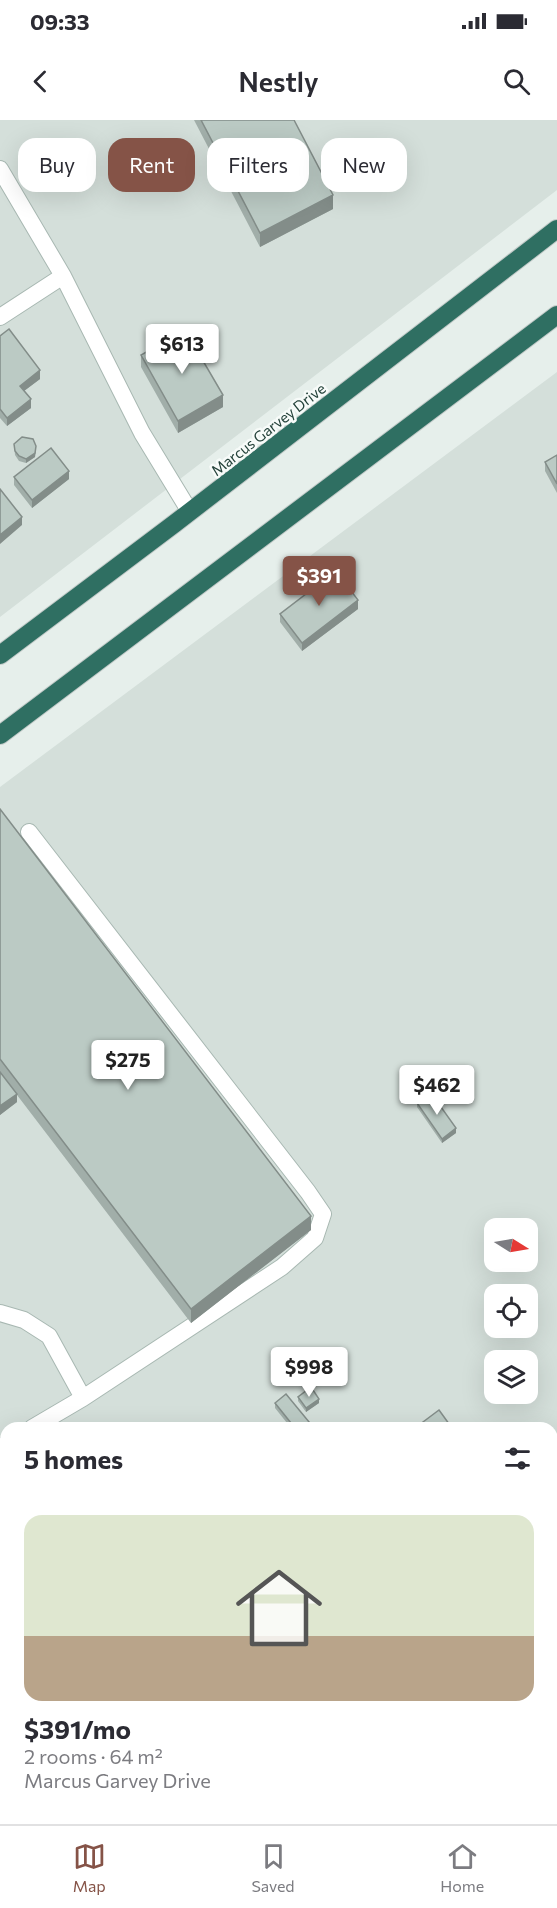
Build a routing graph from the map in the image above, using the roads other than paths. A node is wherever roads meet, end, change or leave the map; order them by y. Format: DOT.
graph roads {
  1 [pos="0,169"];
  2 [pos="557,229"];
  3 [pos="63,276"];
  4 [pos="557,315"];
  5 [pos="0,317"];
  6 [pos="190,512"];
  7 [pos="0,655"];
  8 [pos="0,735"];
  9 [pos="28,832"];
  10 [pos="0,1313"];
  11 [pos="83,1398"];
  12 [pos="42,1422"];
  1 -- 3 [label="lane"];
  2 -- 6 [label="highway, Marcus Garvey Drive"];
  3 -- 5 [label="lane"];
  3 -- 6 [label="lane"];
  4 -- 8 [label="highway"];
  6 -- 7 [label="highway, Marcus Garvey Drive"];
  9 -- 11 [label="lane"];
  10 -- 11 [label="lane"];
  11 -- 12 [label="lane"];
}
